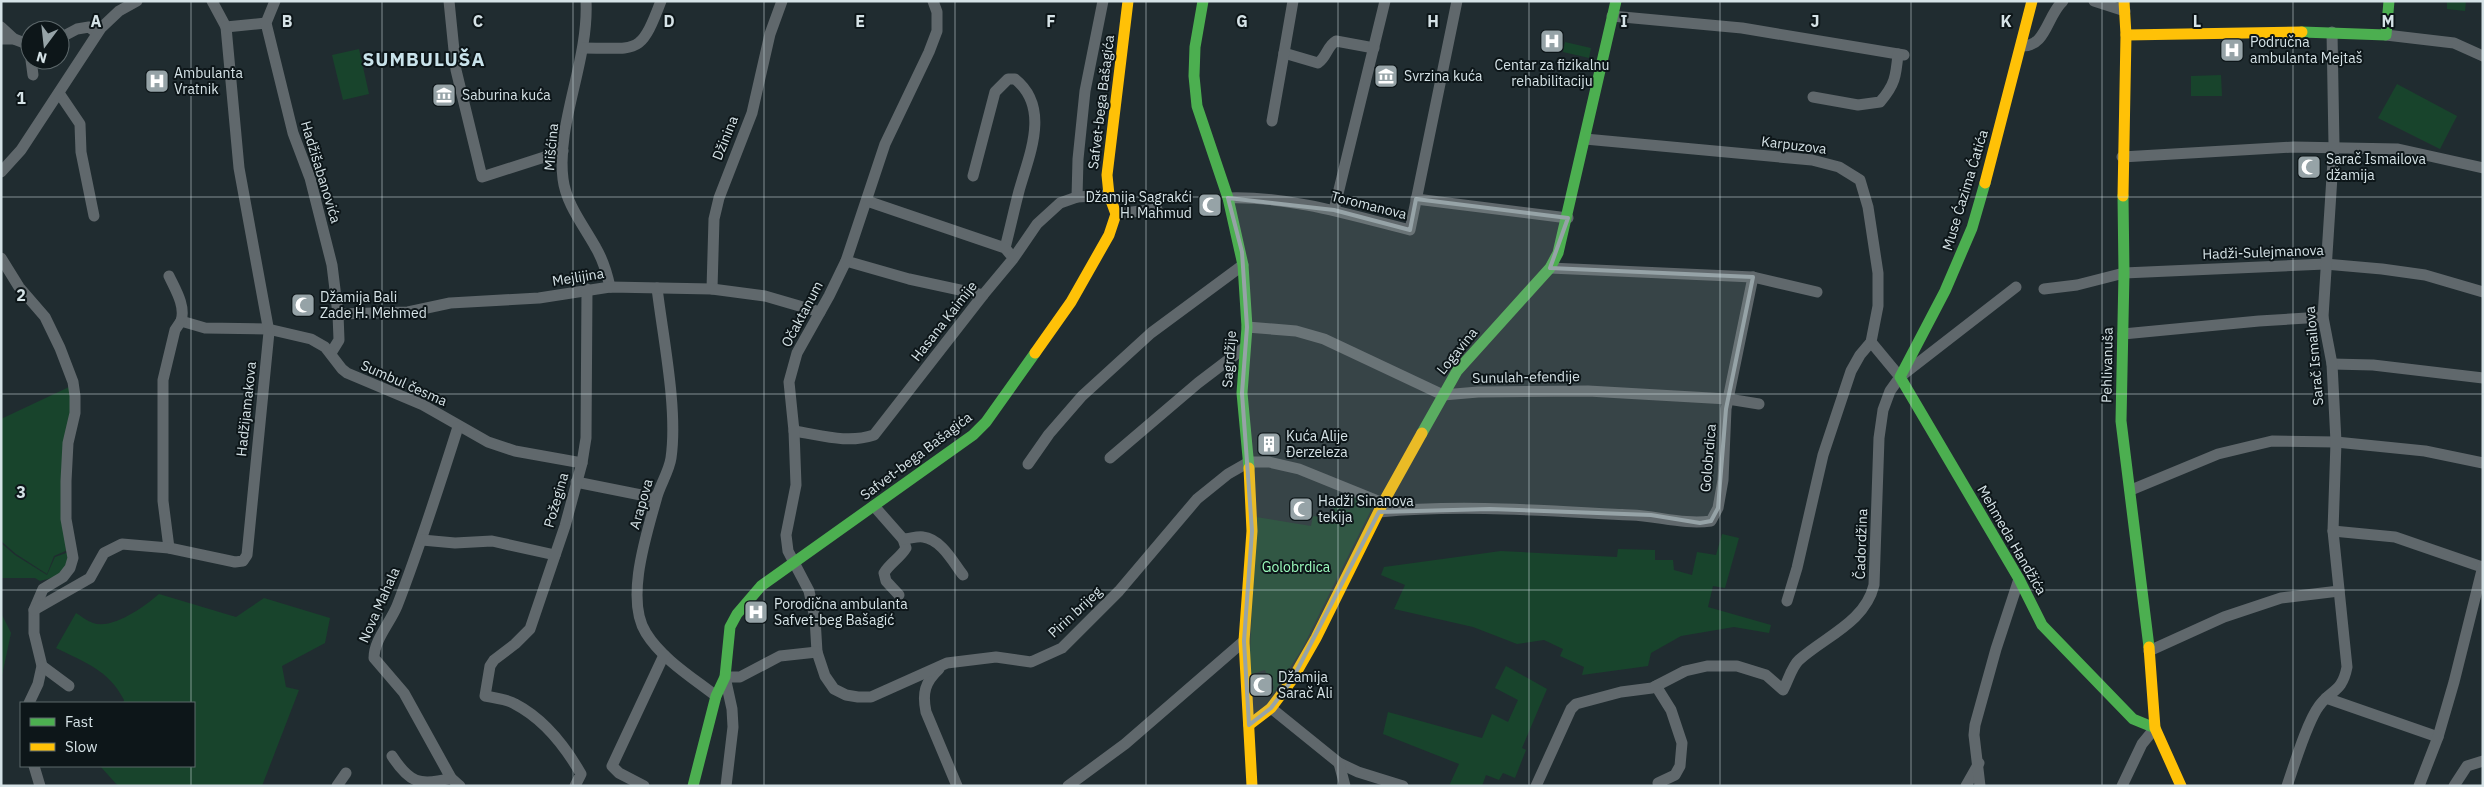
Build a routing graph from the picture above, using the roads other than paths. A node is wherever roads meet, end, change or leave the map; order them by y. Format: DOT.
graph roads {
  1 [pos="138,1"];
  2 [pos="212,1"];
  3 [pos="275,1"];
  4 [pos="450,1"];
  5 [pos="586,1"];
  6 [pos="661,1"];
  7 [pos="782,1"];
  8 [pos="933,1"];
  9 [pos="1103,1"];
  10 [pos="1128,1"];
  11 [pos="1203,1"];
  12 [pos="1293,1"];
  13 [pos="1385,1"];
  14 [pos="1456,1"];
  15 [pos="1616,1"];
  16 [pos="2032,1"];
  17 [pos="2063,1"];
  18 [pos="2094,1"];
  19 [pos="2389,1"];
  20 [pos="2125,6"];
  21 [pos="1612,16"];
  22 [pos="266,23"];
  23 [pos="1,27"];
  24 [pos="226,27"];
  25 [pos="2332,32"];
  26 [pos="70,33"];
  27 [pos="97,33"];
  28 [pos="2126,35"];
  29 [pos="2386,35"];
  30 [pos="14,39"];
  31 [pos="1,40"];
  32 [pos="20,41"];
  33 [pos="2021,46"];
  34 [pos="584,48"];
  35 [pos="1374,48"];
  36 [pos="1284,53"];
  37 [pos="2483,56"];
  38 [pos="32,70"];
  39 [pos="33,75"];
  40 [pos="59,93"];
  41 [pos="1813,97"];
  42 [pos="1272,121"];
  43 [pos="1585,139"];
  44 [pos="2334,148"];
  45 [pos="563,151"];
  46 [pos="2122,157"];
  47 [pos="2483,168"];
  48 [pos="1,172"];
  49 [pos="973,176"];
  50 [pos="1109,195"];
  51 [pos="1077,197"];
  52 [pos="1228,198"];
  53 [pos="1416,200"];
  54 [pos="867,202"];
  55 [pos="1157,209"];
  56 [pos="1334,210"];
  57 [pos="1116,214"];
  58 [pos="94,216"];
  59 [pos="1568,218"];
  60 [pos="1005,248"];
  61 [pos="1,258"];
  62 [pos="1013,259"];
  63 [pos="846,261"];
  64 [pos="2325,264"];
  65 [pos="1243,266"];
  66 [pos="1550,268"];
  67 [pos="2124,273"];
  68 [pos="169,276"];
  69 [pos="1753,276"];
  70 [pos="2016,286"];
  71 [pos="610,287"];
  72 [pos="657,288"];
  73 [pos="587,289"];
  74 [pos="712,289"];
  75 [pos="2044,289"];
  76 [pos="1817,292"];
  77 [pos="2483,292"];
  78 [pos="982,295"];
  79 [pos="820,312"];
  80 [pos="338,314"];
  81 [pos="2323,318"];
  82 [pos="181,321"];
  83 [pos="1247,327"];
  84 [pos="268,329"];
  85 [pos="2123,334"];
  86 [pos="1871,342"];
  87 [pos="1244,348"];
  88 [pos="331,353"];
  89 [pos="2332,364"];
  90 [pos="1900,377"];
  91 [pos="2483,378"];
  92 [pos="1443,395"];
  93 [pos="1728,399"];
  94 [pos="1759,404"];
  95 [pos="458,427"];
  96 [pos="794,430"];
  97 [pos="2336,442"];
  98 [pos="1110,458"];
  99 [pos="1249,462"];
  100 [pos="582,463"];
  101 [pos="2483,463"];
  102 [pos="1028,464"];
  103 [pos="576,482"];
  104 [pos="2130,490"];
  105 [pos="656,498"];
  106 [pos="874,506"];
  107 [pos="1381,507"];
  108 [pos="2333,531"];
  109 [pos="903,539"];
  110 [pos="422,540"];
  111 [pos="169,548"];
  112 [pos="556,555"];
  113 [pos="796,562"];
  114 [pos="2482,567"];
  115 [pos="963,575"];
  116 [pos="2019,579"];
  117 [pos="2339,591"];
  118 [pos="900,595"];
  119 [pos="1787,601"];
  120 [pos="34,610"];
  121 [pos="1244,641"];
  122 [pos="2150,651"];
  123 [pos="816,652"];
  124 [pos="664,654"];
  125 [pos="947,663"];
  126 [pos="42,666"];
  127 [pos="725,677"];
  128 [pos="69,686"];
  129 [pos="1656,686"];
  130 [pos="716,696"];
  131 [pos="2326,698"];
  132 [pos="29,702"];
  133 [pos="1271,708"];
  134 [pos="1249,725"];
  135 [pos="2154,728"];
  136 [pos="2438,737"];
  137 [pos="392,756"];
  138 [pos="2483,761"];
  139 [pos="1979,763"];
  140 [pos="1339,764"];
  141 [pos="34,767"];
  142 [pos="346,774"];
  143 [pos="455,782"];
  144 [pos="1658,783"];
  145 [pos="40,786"];
  146 [pos="337,786"];
  147 [pos="575,786"];
  148 [pos="644,786"];
  149 [pos="693,786"];
  150 [pos="726,786"];
  151 [pos="957,786"];
  152 [pos="1068,786"];
  153 [pos="1252,786"];
  154 [pos="1345,786"];
  155 [pos="1403,786"];
  156 [pos="1536,786"];
  157 [pos="1966,786"];
  158 [pos="1980,786"];
  159 [pos="2122,786"];
  160 [pos="2181,786"];
  161 [pos="2287,786"];
  162 [pos="2419,786"];
  163 [pos="2454,786"];
  1 -- 27 [label="street"];
  2 -- 24 [label="street, Hadžijamakova"];
  3 -- 22 [label="street"];
  4 -- 45 [label="street"];
  5 -- 34 [label="street, Mišćina"];
  6 -- 34 [label="street"];
  7 -- 74 [label="street, Džinina"];
  8 -- 54 [label="street, Očaktanum"];
  9 -- 51 [label="street"];
  10 -- 50 [label="street, Safvet-bega Bašagića"];
  11 -- 52 [label="street, Sagrdžije"];
  12 -- 36 [label="street"];
  13 -- 35 [label="street"];
  14 -- 53 [label="street"];
  15 -- 21 [label="street, Logavina"];
  16 -- 33 [label="street, Muse Ćazima Ćatića"];
  17 -- 33 [label="street"];
  18 -- 20 [label="street"];
  19 -- 29 [label="street"];
  20 -- 28 [label="street, Pehlivanuša"];
  21 -- 41 [label="street"];
  21 -- 43 [label="street, Logavina"];
  22 -- 24 [label="street"];
  22 -- 80 [label="street, Hadžišabanovića"];
  23 -- 30 [label="street"];
  24 -- 84 [label="street, Hadžijamakova"];
  25 -- 28 [label="street"];
  25 -- 29 [label="street"];
  25 -- 44 [label="street, Sarač Ismailova"];
  26 -- 27 [label="street"];
  27 -- 40 [label="street"];
  28 -- 46 [label="street, Pehlivanuša"];
  29 -- 37 [label="street"];
  30 -- 31 [label="street"];
  30 -- 32 [label="street"];
  33 -- 90 [label="street, Muse Ćazima Ćatića"];
  34 -- 45 [label="street, Mišćina"];
  35 -- 36 [label="street"];
  35 -- 56 [label="street"];
  36 -- 42 [label="street"];
  38 -- 39 [label="street"];
  40 -- 48 [label="street"];
  40 -- 58 [label="street"];
  43 -- 59 [label="street, Logavina"];
  43 -- 86 [label="street, Karpuzova"];
  44 -- 46 [label="street"];
  44 -- 47 [label="street"];
  44 -- 64 [label="street, Sarač Ismailova"];
  45 -- 71 [label="street, Mišćina"];
  46 -- 67 [label="street, Pehlivanuša"];
  49 -- 60 [label="street"];
  50 -- 51 [label="street, Hasana Kaimije"];
  50 -- 57 [label="street, Safvet-bega Bašagića"];
  51 -- 62 [label="street, Hasana Kaimije"];
  52 -- 56 [label="street, Toromanova"];
  52 -- 65 [label="street, Sagrdžije"];
  53 -- 56 [label="street, Toromanova"];
  53 -- 59 [label="street, Toromanova"];
  54 -- 60 [label="street"];
  54 -- 63 [label="street, Očaktanum"];
  55 -- 57 [label="street"];
  57 -- 106 [label="street, Safvet-bega Bašagića"];
  59 -- 66 [label="street, Logavina"];
  60 -- 62 [label="street"];
  61 -- 120 [label="street"];
  62 -- 78 [label="street, Hasana Kaimije"];
  63 -- 78 [label="street"];
  63 -- 79 [label="street, Očaktanum"];
  64 -- 67 [label="street, Hadži-Sulejmanova"];
  64 -- 77 [label="street, Hadži-Sulejmanova"];
  64 -- 81 [label="street, Sarač Ismailova"];
  65 -- 83 [label="street, Sagrdžije"];
  65 -- 102 [label="street"];
  66 -- 69 [label="street"];
  66 -- 92 [label="street, Logavina"];
  67 -- 75 [label="street, Hadži-Sulejmanova"];
  67 -- 85 [label="street, Pehlivanuša"];
  68 -- 82 [label="street"];
  69 -- 76 [label="street"];
  69 -- 93 [label="street, Golobrdica"];
  70 -- 90 [label="street"];
  71 -- 72 [label="street, Mejlijina"];
  71 -- 73 [label="street, Mejlijina"];
  72 -- 74 [label="street, Mejlijina"];
  72 -- 105 [label="street, Arapova"];
  73 -- 80 [label="street, Mejlijina"];
  73 -- 100 [label="street, Požegina"];
  74 -- 79 [label="street, Mejlijina"];
  78 -- 96 [label="street, Hasana Kaimije"];
  79 -- 96 [label="street, Očaktanum"];
  80 -- 88 [label="street, Hadžišabanovića"];
  81 -- 85 [label="street"];
  81 -- 89 [label="street, Sarač Ismailova"];
  82 -- 84 [label="street, Sumbul česma"];
  82 -- 111 [label="street"];
  83 -- 87 [label="street, Sagrdžije"];
  83 -- 92 [label="street"];
  84 -- 88 [label="street, Sumbul česma"];
  84 -- 111 [label="street, Hadžijamakova"];
  85 -- 104 [label="street, Pehlivanuša"];
  86 -- 90 [label="street, Mehmeda Handžića"];
  86 -- 119 [label="street"];
  87 -- 98 [label="street"];
  87 -- 99 [label="street, Sagrdžije"];
  88 -- 95 [label="street, Sumbul česma"];
  89 -- 91 [label="street"];
  89 -- 97 [label="street, Sarač Ismailova"];
  90 -- 116 [label="street, Mehmeda Handžića"];
  90 -- 129 [label="street, Čadordžina"];
  92 -- 93 [label="street, Sunulah-efendije"];
  92 -- 107 [label="street, Logavina"];
  93 -- 94 [label="street, Sunulah-efendije"];
  93 -- 107 [label="street, Golobrdica"];
  95 -- 100 [label="street, Sumbul česma"];
  95 -- 110 [label="street, Nova Mahala"];
  96 -- 113 [label="street, Očaktanum"];
  97 -- 101 [label="street"];
  97 -- 104 [label="street"];
  97 -- 108 [label="street, Sarač Ismailova"];
  99 -- 107 [label="street"];
  99 -- 121 [label="street, Sagrdžije"];
  99 -- 125 [label="street, Pirin brijeg"];
  100 -- 103 [label="street, Požegina"];
  103 -- 105 [label="street"];
  103 -- 112 [label="street, Požegina"];
  104 -- 122 [label="street, Pehlivanuša"];
  105 -- 124 [label="street, Arapova"];
  106 -- 109 [label="street"];
  106 -- 113 [label="street, Safvet-bega Bašagića"];
  107 -- 133 [label="street, Logavina"];
  108 -- 114 [label="street"];
  108 -- 117 [label="street, Sarač Ismailova"];
  109 -- 115 [label="street"];
  109 -- 118 [label="street"];
  110 -- 112 [label="street"];
  110 -- 143 [label="street, Nova Mahala"];
  111 -- 120 [label="street, Hadžijamakova"];
  112 -- 147 [label="street, Požegina"];
  113 -- 123 [label="street, Očaktanum"];
  113 -- 127 [label="street, Safvet-bega Bašagića"];
  114 -- 136 [label="street"];
  116 -- 135 [label="street, Mehmeda Handžića"];
  116 -- 139 [label="street"];
  117 -- 122 [label="street"];
  117 -- 131 [label="street, Sarač Ismailova"];
  120 -- 126 [label="street"];
  121 -- 134 [label="street, Sagrdžije"];
  121 -- 152 [label="street"];
  122 -- 135 [label="street, Pehlivanuša"];
  123 -- 125 [label="street, Pirin brijeg"];
  123 -- 127 [label="street"];
  124 -- 130 [label="street, Arapova"];
  124 -- 148 [label="street"];
  125 -- 151 [label="street"];
  126 -- 128 [label="street"];
  126 -- 132 [label="street"];
  127 -- 130 [label="street, Safvet-bega Bašagića"];
  127 -- 150 [label="street"];
  129 -- 144 [label="street"];
  129 -- 156 [label="street, Čadordžina"];
  130 -- 149 [label="street, Safvet-bega Bašagića"];
  131 -- 136 [label="street"];
  131 -- 161 [label="street, Sarač Ismailova"];
  133 -- 134 [label="street, Logavina"];
  133 -- 140 [label="street"];
  134 -- 153 [label="street, Sagrdžije"];
  135 -- 159 [label="street"];
  135 -- 160 [label="street"];
  136 -- 162 [label="street"];
  137 -- 143 [label="street"];
  138 -- 163 [label="street"];
  139 -- 157 [label="street"];
  139 -- 158 [label="street"];
  140 -- 154 [label="street"];
  140 -- 155 [label="street"];
  141 -- 145 [label="street"];
  142 -- 146 [label="street"];
}
